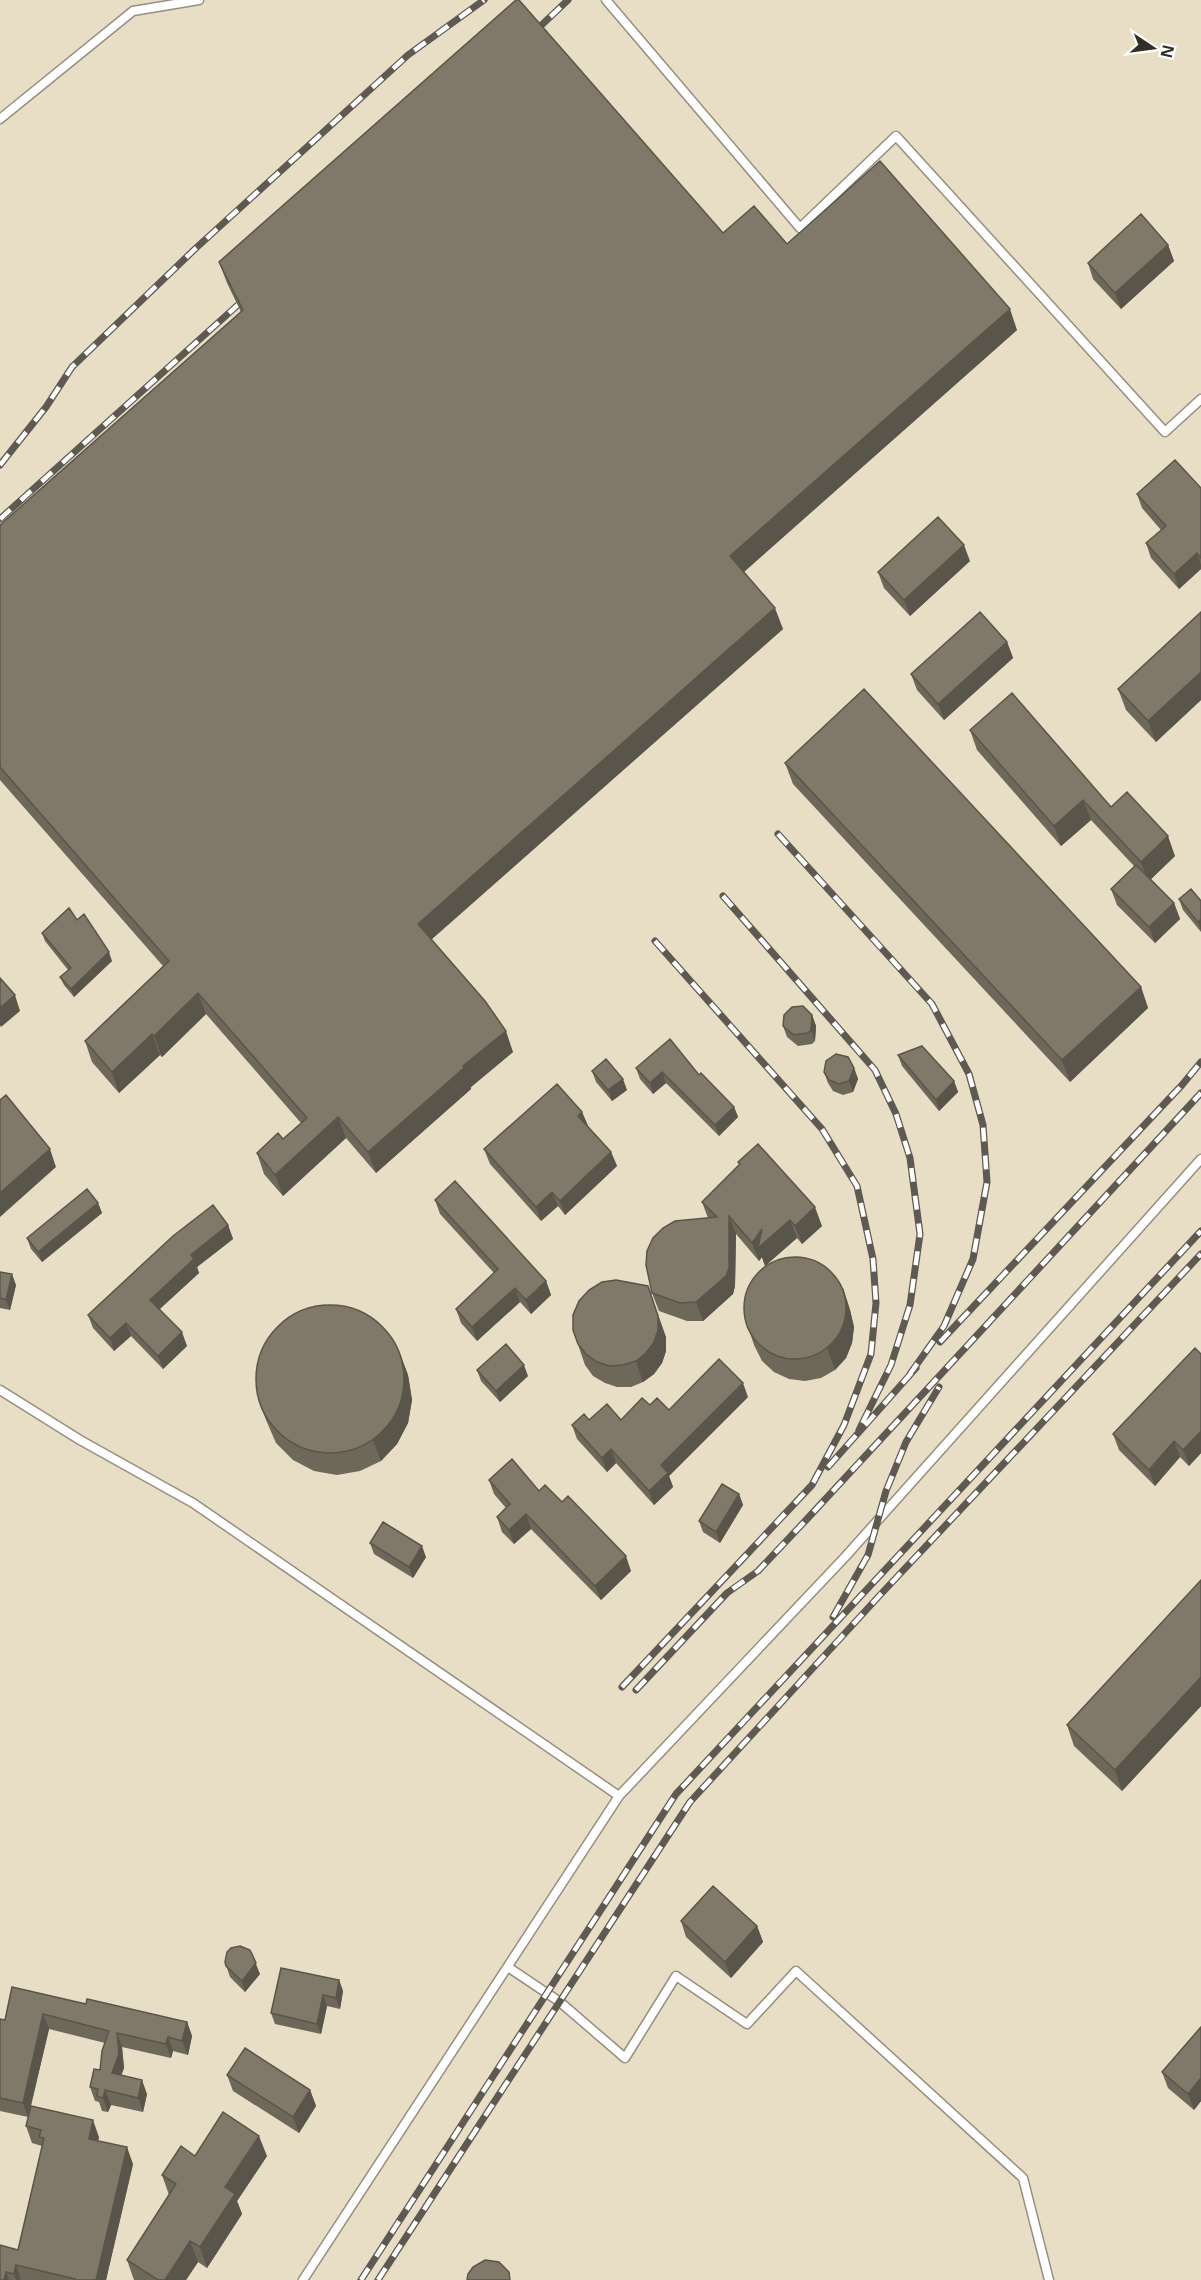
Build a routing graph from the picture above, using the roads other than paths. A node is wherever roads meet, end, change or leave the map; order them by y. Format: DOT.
graph roads {
  1 [pos="199,0"];
  2 [pos="606,0"];
  3 [pos="0,119"];
  4 [pos="1201,399"];
  5 [pos="1201,1159"];
  6 [pos="0,1390"];
  7 [pos="619,1796"];
  8 [pos="508,1967"];
  9 [pos="303,2280"];
  10 [pos="1049,2280"];
  1 -- 3 [label="lane"];
  2 -- 4 [label="lane"];
  5 -- 7 [label="lane"];
  6 -- 7 [label="lane"];
  7 -- 8 [label="lane"];
  8 -- 9 [label="lane"];
  8 -- 10 [label="lane"];
}
